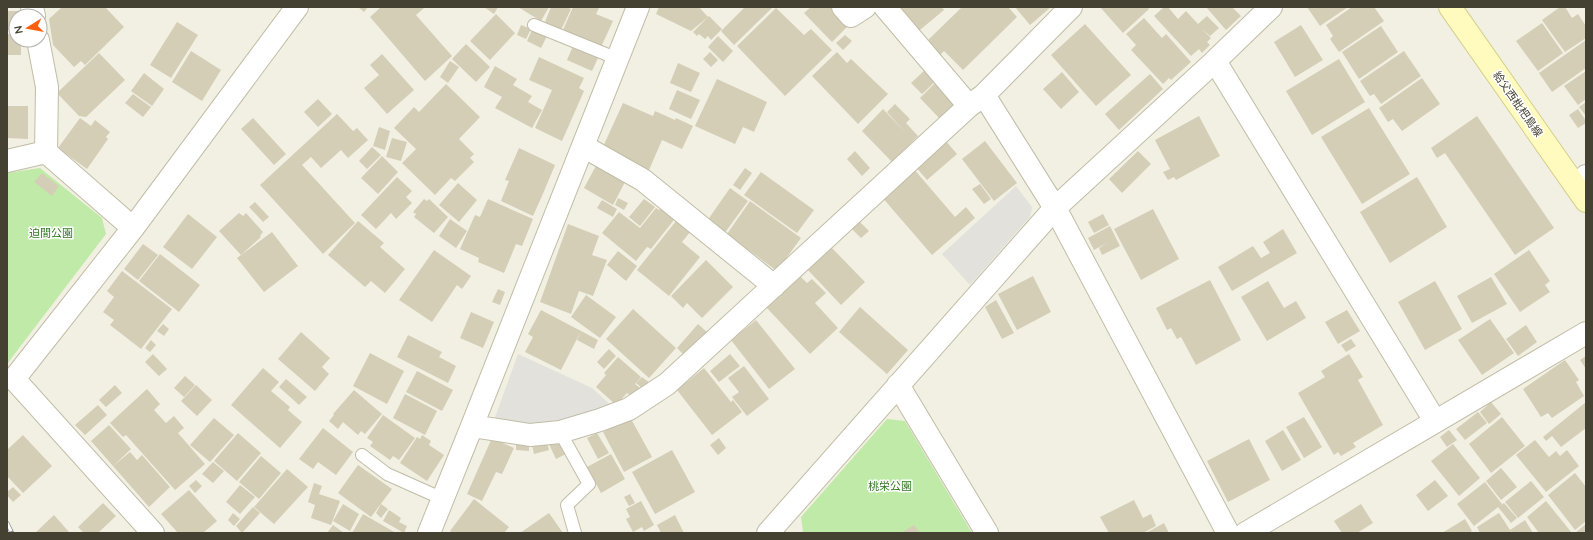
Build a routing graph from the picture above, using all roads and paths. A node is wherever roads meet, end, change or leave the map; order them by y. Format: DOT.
graph roads {
  1 [pos="297,7"];
  2 [pos="638,7"];
  3 [pos="843,7"];
  4 [pos="865,7"];
  5 [pos="885,7"];
  6 [pos="1071,7"];
  7 [pos="1271,7"];
  8 [pos="1450,7"];
  9 [pos="534,25"];
  10 [pos="39,48"];
  11 [pos="618,59"];
  12 [pos="1215,61"];
  13 [pos="976,101"];
  14 [pos="583,146"];
  15 [pos="46,152"];
  16 [pos="7,161"];
  17 [pos="1583,188"];
  18 [pos="1055,208"];
  19 [pos="134,228"];
  20 [pos="774,286"];
  21 [pos="1586,333"];
  22 [pos="10,379"];
  23 [pos="898,385"];
  24 [pos="1435,422"];
  25 [pos="472,426"];
  26 [pos="560,432"];
  27 [pos="362,455"];
  28 [pos="443,499"];
  29 [pos="778,528"];
  30 [pos="154,533"];
  31 [pos="429,533"];
  32 [pos="575,533"];
  33 [pos="987,533"];
  34 [pos="1228,533"];
  35 [pos="1246,533"];
  1 -- 19 [label="street"];
  2 -- 11 [label="street"];
  3 -- 4 [label="street"];
  5 -- 13 [label="street"];
  6 -- 13 [label="street"];
  7 -- 12 [label="street"];
  8 -- 17 [label="main road, 給父西枇杷島線"];
  9 -- 11 [label="lane"];
  10 -- 15 [label="street"];
  11 -- 14 [label="street"];
  12 -- 18 [label="street"];
  12 -- 24 [label="street"];
  13 -- 18 [label="street"];
  13 -- 20 [label="street"];
  14 -- 20 [label="street"];
  14 -- 25 [label="street"];
  15 -- 16 [label="street"];
  15 -- 19 [label="street"];
  18 -- 23 [label="street"];
  18 -- 34 [label="street"];
  19 -- 22 [label="street"];
  20 -- 26 [label="street"];
  21 -- 24 [label="street"];
  22 -- 30 [label="street"];
  23 -- 29 [label="street"];
  23 -- 33 [label="street"];
  24 -- 35 [label="street"];
  25 -- 26 [label="street"];
  25 -- 28 [label="street"];
  26 -- 32 [label="lane"];
  27 -- 28 [label="lane"];
  28 -- 31 [label="street"];
}
